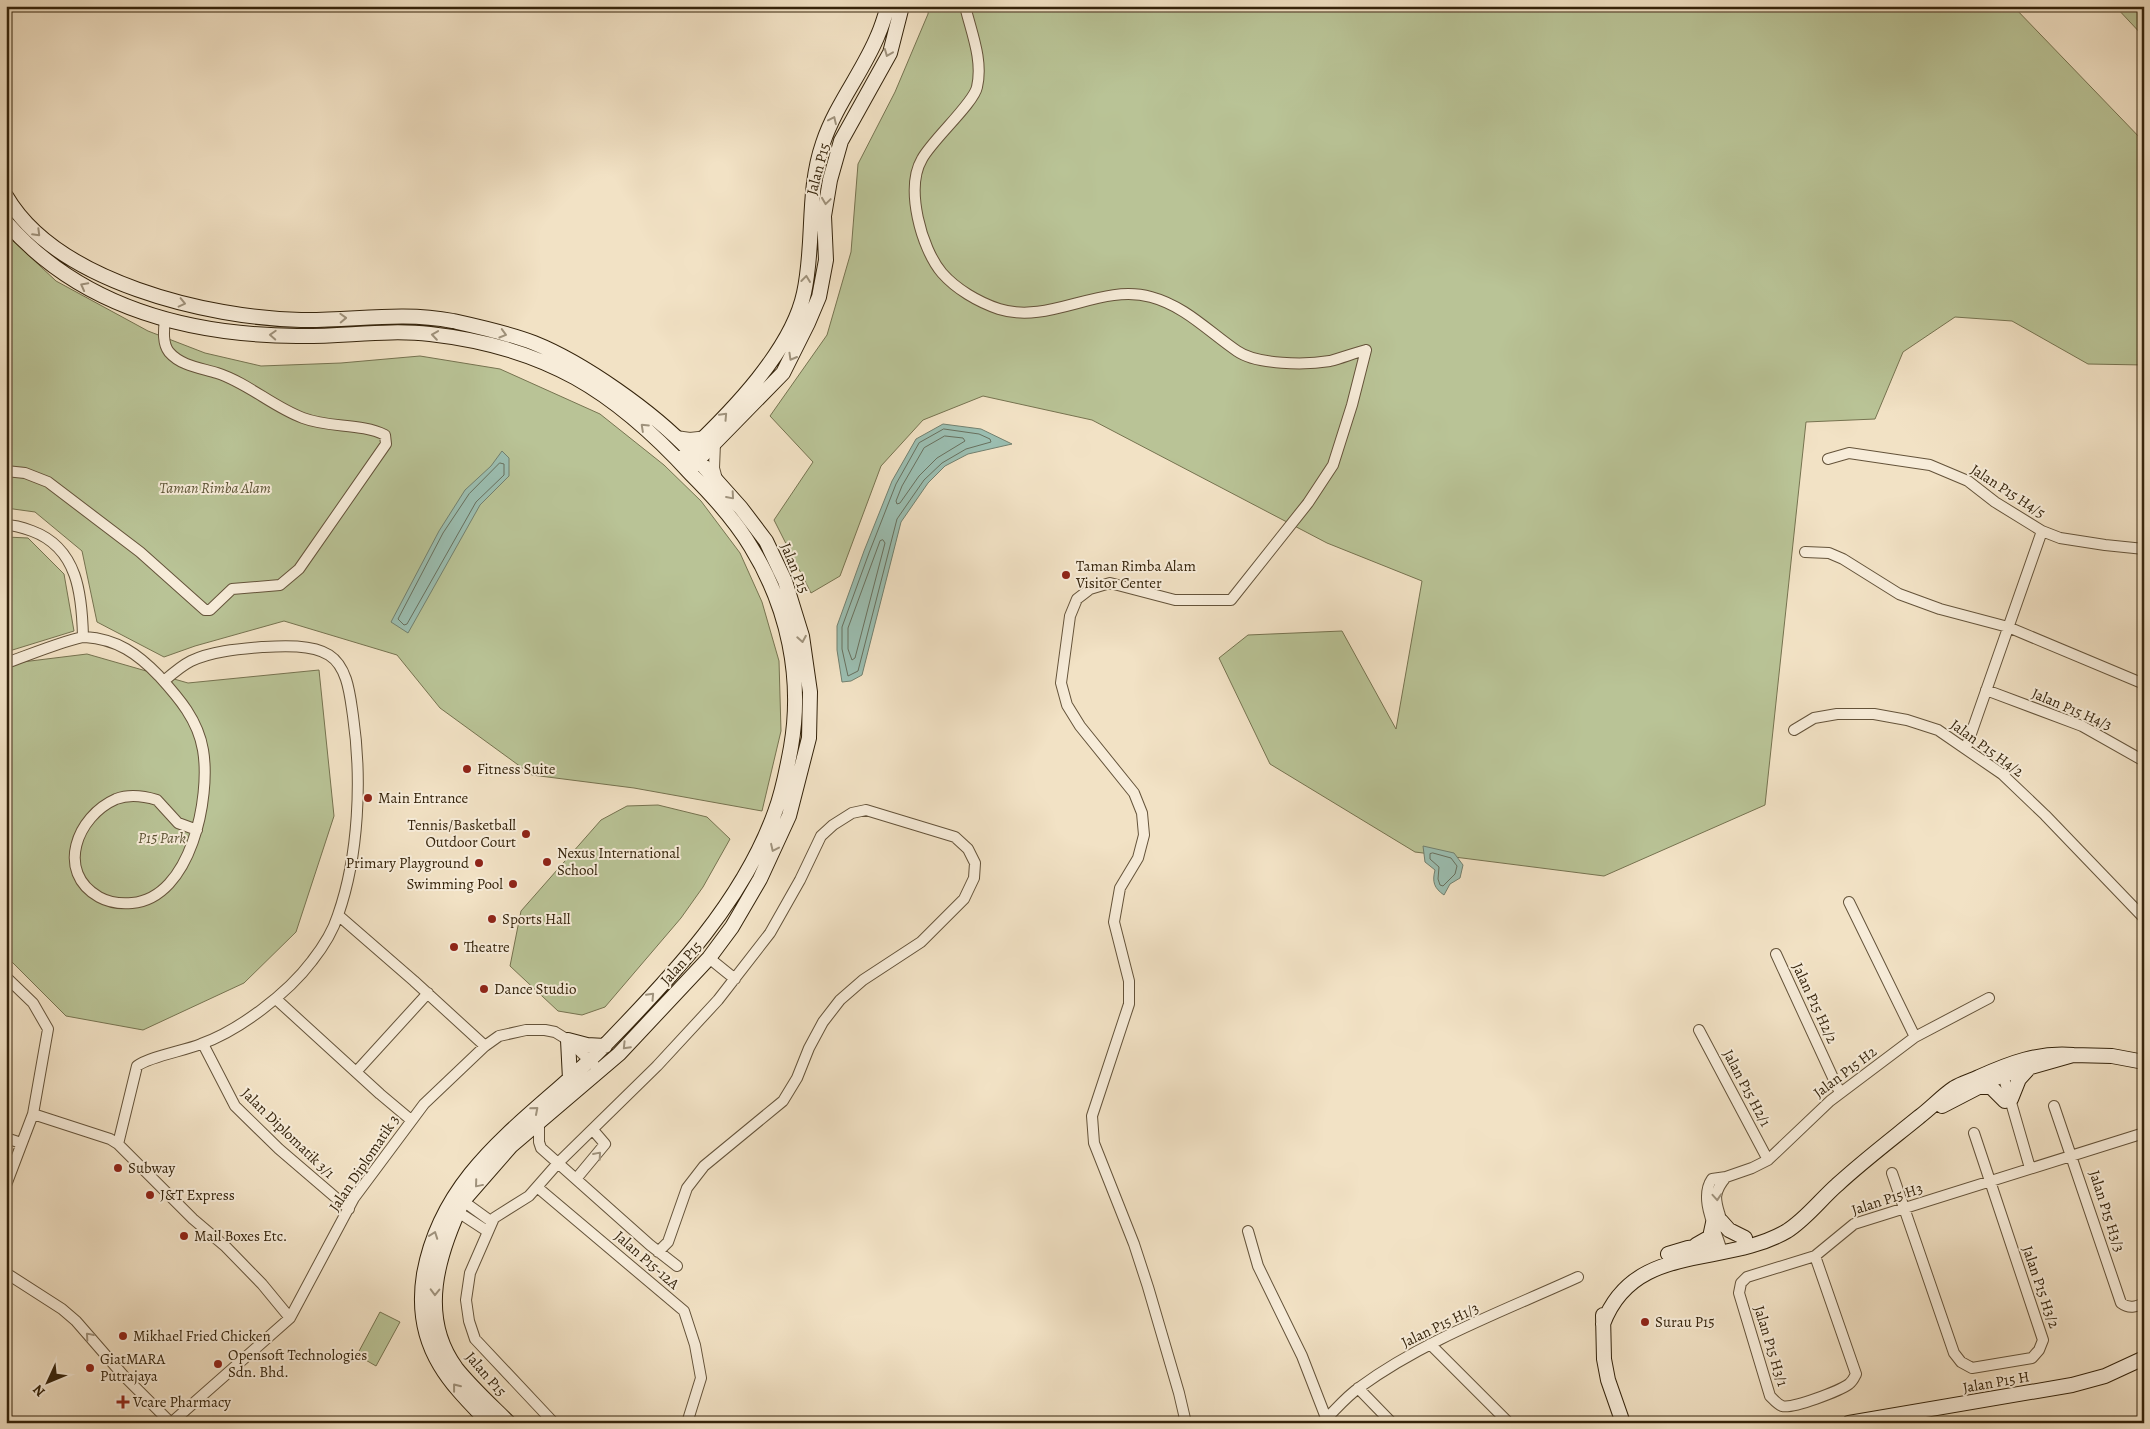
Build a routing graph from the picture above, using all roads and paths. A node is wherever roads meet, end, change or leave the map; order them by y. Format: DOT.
graph roads {
  1 [pos="888,6"];
  2 [pos="902,6"];
  3 [pos="967,6"];
  4 [pos="6,196"];
  5 [pos="6,222"];
  6 [pos="120,283"];
  7 [pos="116,303"];
  8 [pos="165,318"];
  9 [pos="532,349"];
  10 [pos="676,436"];
  11 [pos="711,439"];
  12 [pos="689,460"];
  13 [pos="1828,460"];
  14 [pos="6,471"];
  15 [pos="718,481"];
  16 [pos="6,525"];
  17 [pos="2042,532"];
  18 [pos="2144,549"];
  19 [pos="1805,552"];
  20 [pos="2008,627"];
  21 [pos="83,637"];
  22 [pos="6,663"];
  23 [pos="164,681"];
  24 [pos="2144,684"];
  25 [pos="1986,690"];
  26 [pos="1794,730"];
  27 [pos="1966,748"];
  28 [pos="2144,760"];
  29 [pos="783,813"];
  30 [pos="197,830"];
  31 [pos="1849,902"];
  32 [pos="338,915"];
  33 [pos="2144,918"];
  34 [pos="1776,954"];
  35 [pos="709,958"];
  36 [pos="6,977"];
  37 [pos="735,979"];
  38 [pos="428,993"];
  39 [pos="1989,998"];
  40 [pos="276,999"];
  41 [pos="1699,1030"];
  42 [pos="1915,1037"];
  43 [pos="568,1040"];
  44 [pos="203,1044"];
  45 [pos="485,1046"];
  46 [pos="605,1046"];
  47 [pos="2073,1056"];
  48 [pos="2144,1062"];
  49 [pos="594,1066"];
  50 [pos="2029,1068"];
  51 [pos="356,1072"];
  52 [pos="1999,1072"];
  53 [pos="570,1079"];
  54 [pos="1979,1087"];
  55 [pos="1840,1093"];
  56 [pos="2008,1100"];
  57 [pos="2054,1106"];
  58 [pos="33,1114"];
  59 [pos="1919,1117"];
  60 [pos="411,1120"];
  61 [pos="539,1122"];
  62 [pos="593,1130"];
  63 [pos="1974,1133"];
  64 [pos="2144,1134"];
  65 [pos="6,1138"];
  66 [pos="21,1143"];
  67 [pos="118,1144"];
  68 [pos="2073,1156"];
  69 [pos="1768,1160"];
  70 [pos="558,1164"];
  71 [pos="2028,1169"];
  72 [pos="1892,1174"];
  73 [pos="576,1179"];
  74 [pos="1989,1182"];
  75 [pos="6,1185"];
  76 [pos="537,1187"];
  77 [pos="460,1207"];
  78 [pos="349,1209"];
  79 [pos="1904,1209"];
  80 [pos="1808,1213"];
  81 [pos="492,1222"];
  82 [pos="1717,1222"];
  83 [pos="1248,1231"];
  84 [pos="487,1232"];
  85 [pos="1745,1238"];
  86 [pos="1725,1247"];
  87 [pos="1688,1248"];
  88 [pos="658,1252"];
  89 [pos="1815,1256"];
  90 [pos="676,1266"];
  91 [pos="6,1273"];
  92 [pos="1578,1277"];
  93 [pos="1740,1284"];
  94 [pos="2144,1303"];
  95 [pos="290,1318"];
  96 [pos="1603,1324"];
  97 [pos="1430,1344"];
  98 [pos="2144,1358"];
  99 [pos="1358,1388"];
  100 [pos="1327,1421"];
  101 [pos="171,1423"];
  102 [pos="489,1423"];
  103 [pos="509,1423"];
  104 [pos="554,1423"];
  105 [pos="687,1423"];
  106 [pos="1186,1423"];
  107 [pos="1392,1423"];
  108 [pos="1509,1423"];
  109 [pos="1623,1423"];
  110 [pos="1850,1423"];
  11 -- 1 [label="street, Jalan P15, one-way"];
  2 -- 11 [label="street, Jalan P15, one-way"];
  3 -- 106 [label="street"];
  4 -- 6 [label="street, one-way"];
  7 -- 5 [label="street, one-way"];
  6 -- 7 [label="street"];
  6 -- 9 [label="street, one-way"];
  7 -- 8 [label="street"];
  9 -- 8 [label="street, one-way"];
  8 -- 14 [label="street"];
  9 -- 10 [label="street"];
  12 -- 9 [label="street, one-way"];
  10 -- 11 [label="street"];
  10 -- 12 [label="street"];
  11 -- 12 [label="street, Jalan P15"];
  11 -- 15 [label="street"];
  12 -- 15 [label="street, Jalan P15"];
  12 -- 29 [label="street, Jalan P15"];
  13 -- 17 [label="street, Jalan P15 H4/5"];
  15 -- 29 [label="street, Jalan P15, one-way"];
  16 -- 21 [label="street"];
  17 -- 18 [label="street, Jalan P15 H4/5"];
  17 -- 20 [label="street"];
  19 -- 20 [label="street"];
  20 -- 24 [label="street"];
  20 -- 25 [label="street"];
  21 -- 22 [label="street"];
  21 -- 23 [label="street"];
  23 -- 30 [label="street"];
  23 -- 32 [label="street"];
  25 -- 27 [label="street"];
  25 -- 28 [label="street, Jalan P15 H4/3"];
  26 -- 27 [label="street, Jalan P15 H4/2"];
  27 -- 33 [label="street, Jalan P15 H4/2"];
  29 -- 35 [label="street, Jalan P15, one-way"];
  46 -- 29 [label="street, Jalan P15, one-way"];
  30 -- 30 [label="street"];
  31 -- 42 [label="street"];
  32 -- 38 [label="street"];
  32 -- 40 [label="street"];
  34 -- 55 [label="street, Jalan P15 H2/2"];
  35 -- 37 [label="street"];
  35 -- 49 [label="street, Jalan P15, one-way"];
  36 -- 58 [label="street"];
  37 -- 62 [label="street"];
  37 -- 88 [label="street"];
  38 -- 45 [label="street"];
  38 -- 51 [label="street"];
  39 -- 42 [label="street, Jalan P15 H2"];
  40 -- 44 [label="street"];
  40 -- 51 [label="street"];
  41 -- 69 [label="street, Jalan P15 H2/1"];
  42 -- 55 [label="street, Jalan P15 H2"];
  43 -- 45 [label="street, Jalan Diplomatik 3"];
  43 -- 46 [label="street"];
  43 -- 49 [label="street, Jalan Diplomatik 3"];
  43 -- 53 [label="street"];
  44 -- 67 [label="street"];
  44 -- 78 [label="street, Jalan Diplomatik 3/1"];
  45 -- 60 [label="street, Jalan Diplomatik 3"];
  46 -- 49 [label="street, Jalan P15"];
  47 -- 48 [label="street"];
  47 -- 50 [label="street"];
  47 -- 52 [label="street"];
  49 -- 53 [label="street, Jalan P15"];
  49 -- 61 [label="street, Jalan P15"];
  50 -- 52 [label="street"];
  50 -- 56 [label="street"];
  51 -- 60 [label="street"];
  52 -- 54 [label="street"];
  52 -- 56 [label="street"];
  52 -- 59 [label="street"];
  102 -- 53 [label="street, Jalan P15, one-way"];
  54 -- 56 [label="street"];
  54 -- 59 [label="street"];
  55 -- 69 [label="street, Jalan P15 H2"];
  56 -- 71 [label="street"];
  57 -- 68 [label="street, Jalan P15 H3/3"];
  58 -- 66 [label="street"];
  58 -- 67 [label="street"];
  59 -- 80 [label="street"];
  60 -- 78 [label="street, Jalan Diplomatik 3"];
  61 -- 70 [label="street"];
  61 -- 77 [label="street, Jalan P15, one-way"];
  62 -- 70 [label="street"];
  73 -- 62 [label="street, one-way"];
  63 -- 74 [label="street, Jalan P15 H3/2"];
  64 -- 68 [label="street, Jalan P15 H3"];
  65 -- 66 [label="street"];
  66 -- 75 [label="street"];
  67 -- 95 [label="street"];
  68 -- 71 [label="street, Jalan P15 H3"];
  68 -- 94 [label="street, Jalan P15 H3/3"];
  69 -- 82 [label="street, Jalan P15 H2"];
  70 -- 73 [label="street"];
  70 -- 76 [label="street"];
  71 -- 74 [label="street, Jalan P15 H3"];
  72 -- 79 [label="street, Jalan P15 H3/2"];
  73 -- 88 [label="street"];
  74 -- 79 [label="street, Jalan P15 H3"];
  74 -- 79 [label="street, Jalan P15 H3/2"];
  76 -- 81 [label="street"];
  76 -- 105 [label="street, Jalan P15-12A"];
  77 -- 81 [label="street"];
  77 -- 84 [label="street"];
  77 -- 103 [label="street, Jalan P15, one-way"];
  78 -- 95 [label="street, Jalan Diplomatik 3"];
  79 -- 89 [label="street, Jalan P15 H3"];
  80 -- 85 [label="street"];
  80 -- 86 [label="street"];
  81 -- 84 [label="street"];
  82 -- 85 [label="street"];
  82 -- 86 [label="street, Jalan P15 H2"];
  82 -- 87 [label="street"];
  83 -- 100 [label="street"];
  84 -- 104 [label="street"];
  85 -- 86 [label="street"];
  86 -- 87 [label="street"];
  86 -- 96 [label="street"];
  87 -- 96 [label="street"];
  88 -- 90 [label="street"];
  89 -- 93 [label="street, Jalan P15 H3"];
  89 -- 93 [label="street, Jalan P15 H3/1"];
  101 -- 91 [label="street, one-way"];
  92 -- 97 [label="street, Jalan P15 H1/3"];
  95 -- 101 [label="street, Jalan Diplomatik 3"];
  96 -- 109 [label="street"];
  97 -- 99 [label="street, Jalan P15 H1/3"];
  97 -- 108 [label="street"];
  98 -- 110 [label="street, Jalan P15 H"];
  99 -- 100 [label="street, Jalan P15 H1/3"];
  99 -- 107 [label="street"];
}
